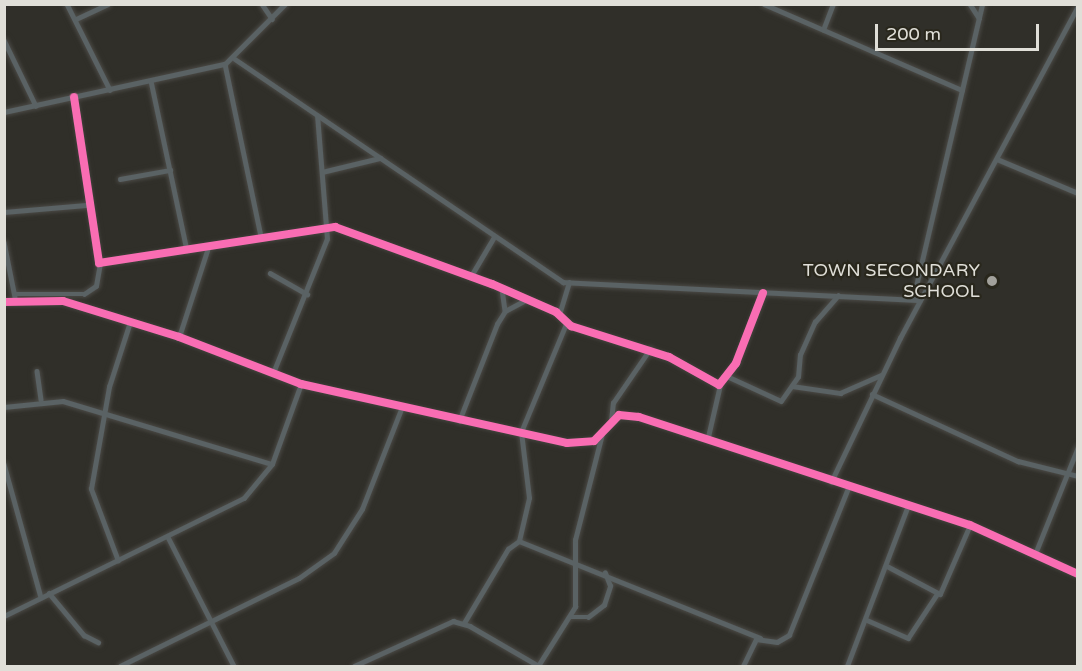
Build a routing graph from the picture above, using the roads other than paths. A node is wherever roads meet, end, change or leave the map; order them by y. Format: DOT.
graph roads {
  1 [pos="67,4"];
  2 [pos="108,4"];
  3 [pos="262,4"];
  4 [pos="285,4"];
  5 [pos="764,4"];
  6 [pos="832,4"];
  7 [pos="970,4"];
  8 [pos="982,4"];
  9 [pos="1077,6"];
  10 [pos="979,18"];
  11 [pos="76,19"];
  12 [pos="272,19"];
  13 [pos="823,30"];
  14 [pos="4,40"];
  15 [pos="235,59"];
  16 [pos="225,64"];
  17 [pos="151,81"];
  18 [pos="110,90"];
  19 [pos="962,90"];
  20 [pos="74,97"];
  21 [pos="36,106"];
  22 [pos="4,112"];
  23 [pos="317,116"];
  24 [pos="380,158"];
  25 [pos="997,159"];
  26 [pos="170,170"];
  27 [pos="322,172"];
  28 [pos="120,179"];
  29 [pos="1077,193"];
  30 [pos="86,205"];
  31 [pos="4,212"];
  32 [pos="329,226"];
  33 [pos="261,236"];
  34 [pos="494,237"];
  35 [pos="4,242"];
  36 [pos="208,248"];
  37 [pos="187,250"];
  38 [pos="100,263"];
  39 [pos="270,273"];
  40 [pos="471,276"];
  41 [pos="569,283"];
  42 [pos="502,289"];
  43 [pos="763,293"];
  44 [pos="307,294"];
  45 [pos="838,296"];
  46 [pos="14,297"];
  47 [pos="913,299"];
  48 [pos="526,300"];
  49 [pos="920,300"];
  50 [pos="4,302"];
  51 [pos="506,311"];
  52 [pos="559,315"];
  53 [pos="130,322"];
  54 [pos="566,324"];
  55 [pos="179,337"];
  56 [pos="650,349"];
  57 [pos="37,371"];
  58 [pos="273,373"];
  59 [pos="881,375"];
  60 [pos="729,377"];
  61 [pos="301,384"];
  62 [pos="720,385"];
  63 [pos="792,386"];
  64 [pos="872,394"];
  65 [pos="41,400"];
  66 [pos="4,407"];
  67 [pos="402,407"];
  68 [pos="106,414"];
  69 [pos="459,421"];
  70 [pos="611,422"];
  71 [pos="521,432"];
  72 [pos="602,434"];
  73 [pos="708,437"];
  74 [pos="1077,447"];
  75 [pos="4,464"];
  76 [pos="272,464"];
  77 [pos="1066,476"];
  78 [pos="1077,476"];
  79 [pos="831,482"];
  80 [pos="848,488"];
  81 [pos="908,505"];
  82 [pos="970,525"];
  83 [pos="168,537"];
  84 [pos="519,541"];
  85 [pos="1035,554"];
  86 [pos="118,561"];
  87 [pos="576,564"];
  88 [pos="887,566"];
  89 [pos="605,573"];
  90 [pos="1077,574"];
  91 [pos="49,593"];
  92 [pos="937,594"];
  93 [pos="41,597"];
  94 [pos="4,616"];
  95 [pos="570,617"];
  96 [pos="867,620"];
  97 [pos="207,621"];
  98 [pos="464,623"];
  99 [pos="760,638"];
  100 [pos="98,642"];
  101 [pos="120,666"];
  102 [pos="234,666"];
  103 [pos="354,666"];
  104 [pos="539,666"];
  105 [pos="743,666"];
  106 [pos="847,666"];
  1 -- 11 [label="street"];
  2 -- 11 [label="street"];
  3 -- 12 [label="street"];
  4 -- 12 [label="street"];
  5 -- 13 [label="street"];
  6 -- 13 [label="street"];
  7 -- 10 [label="street"];
  8 -- 10 [label="street"];
  9 -- 25 [label="street"];
  10 -- 19 [label="street"];
  11 -- 18 [label="street"];
  12 -- 15 [label="street"];
  13 -- 19 [label="street"];
  14 -- 21 [label="street"];
  15 -- 16 [label="street"];
  15 -- 23 [label="street"];
  16 -- 17 [label="street"];
  16 -- 33 [label="street"];
  17 -- 18 [label="street"];
  17 -- 26 [label="street"];
  18 -- 20 [label="street"];
  19 -- 47 [label="street"];
  20 -- 21 [label="street"];
  20 -- 30 [label="street"];
  21 -- 22 [label="street"];
  23 -- 24 [label="street"];
  23 -- 27 [label="street"];
  24 -- 27 [label="street"];
  24 -- 34 [label="street"];
  25 -- 29 [label="street"];
  25 -- 49 [label="street"];
  26 -- 28 [label="street"];
  26 -- 37 [label="street"];
  27 -- 32 [label="street"];
  30 -- 31 [label="street"];
  30 -- 38 [label="street"];
  32 -- 33 [label="street"];
  32 -- 40 [label="street"];
  32 -- 44 [label="street"];
  33 -- 36 [label="street"];
  34 -- 40 [label="street"];
  34 -- 41 [label="street"];
  35 -- 46 [label="street"];
  36 -- 37 [label="street"];
  36 -- 55 [label="street"];
  37 -- 38 [label="street"];
  38 -- 46 [label="street"];
  39 -- 44 [label="street"];
  40 -- 42 [label="street"];
  41 -- 43 [label="street"];
  41 -- 52 [label="street"];
  42 -- 48 [label="street"];
  42 -- 51 [label="street"];
  43 -- 45 [label="street"];
  43 -- 60 [label="street"];
  44 -- 58 [label="street"];
  45 -- 47 [label="street"];
  45 -- 63 [label="street"];
  46 -- 50 [label="street"];
  46 -- 53 [label="street"];
  47 -- 49 [label="street"];
  48 -- 51 [label="street"];
  48 -- 52 [label="street"];
  49 -- 59 [label="street"];
  51 -- 69 [label="street"];
  52 -- 54 [label="street"];
  53 -- 55 [label="street"];
  53 -- 68 [label="street"];
  54 -- 56 [label="street"];
  54 -- 71 [label="street"];
  55 -- 58 [label="street"];
  56 -- 62 [label="street"];
  56 -- 70 [label="street"];
  57 -- 65 [label="street"];
  58 -- 61 [label="street"];
  59 -- 63 [label="street"];
  59 -- 64 [label="street"];
  60 -- 62 [label="street"];
  60 -- 63 [label="street"];
  61 -- 67 [label="street"];
  61 -- 76 [label="street"];
  62 -- 73 [label="street"];
  64 -- 77 [label="street"];
  64 -- 79 [label="street"];
  65 -- 66 [label="street"];
  65 -- 68 [label="street"];
  67 -- 69 [label="street"];
  67 -- 97 [label="street"];
  68 -- 76 [label="street"];
  68 -- 86 [label="street"];
  69 -- 71 [label="street"];
  70 -- 72 [label="street"];
  70 -- 73 [label="street"];
  71 -- 72 [label="street"];
  71 -- 84 [label="street"];
  72 -- 87 [label="street"];
  73 -- 79 [label="street"];
  74 -- 77 [label="street"];
  75 -- 93 [label="street"];
  76 -- 83 [label="street"];
  77 -- 78 [label="street"];
  77 -- 85 [label="street"];
  79 -- 80 [label="street"];
  80 -- 81 [label="street"];
  80 -- 99 [label="street"];
  81 -- 82 [label="street"];
  81 -- 88 [label="street"];
  82 -- 85 [label="street"];
  82 -- 92 [label="street"];
  83 -- 86 [label="street"];
  83 -- 97 [label="street"];
  84 -- 87 [label="street"];
  84 -- 98 [label="street"];
  85 -- 90 [label="street"];
  86 -- 91 [label="street"];
  87 -- 89 [label="street"];
  87 -- 95 [label="street"];
  88 -- 92 [label="street"];
  88 -- 96 [label="street"];
  89 -- 95 [label="street"];
  89 -- 99 [label="street"];
  91 -- 93 [label="street"];
  91 -- 100 [label="street"];
  92 -- 96 [label="street"];
  93 -- 94 [label="street"];
  95 -- 104 [label="street"];
  96 -- 106 [label="street"];
  97 -- 101 [label="street"];
  97 -- 102 [label="street"];
  98 -- 103 [label="street"];
  98 -- 104 [label="street"];
  99 -- 105 [label="street"];
}
